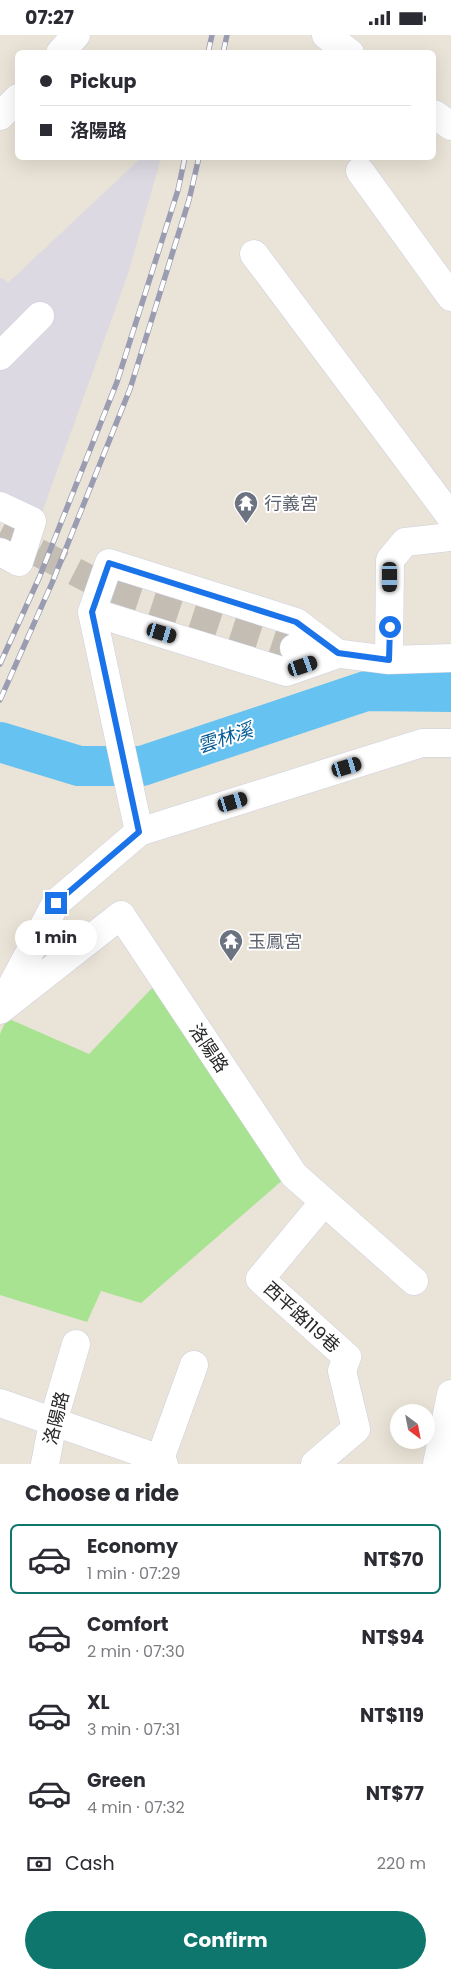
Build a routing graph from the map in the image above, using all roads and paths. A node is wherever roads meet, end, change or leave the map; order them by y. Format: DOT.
graph roads {
  1 [pos="76,35"];
  2 [pos="326,35"];
  3 [pos="63,50"];
  4 [pos="346,50"];
  5 [pos="15,100"];
  6 [pos="436,115"];
  7 [pos="0,116"];
  8 [pos="451,126"];
  9 [pos="360,171"];
  10 [pos="254,254"];
  11 [pos="451,297"];
  12 [pos="40,316"];
  13 [pos="0,356"];
  14 [pos="0,505"];
  15 [pos="451,517"];
  16 [pos="451,537"];
  17 [pos="0,552"];
  18 [pos="92,612"];
  19 [pos="294,648"];
  20 [pos="338,653"];
  21 [pos="451,659"];
  22 [pos="389,660"];
  23 [pos="451,743"];
  24 [pos="139,832"];
  25 [pos="0,1009"];
  26 [pos="324,1202"];
  27 [pos="414,1281"];
  28 [pos="76,1344"];
  29 [pos="194,1365"];
  30 [pos="451,1394"];
  31 [pos="0,1403"];
  32 [pos="53,1422"];
  33 [pos="162,1461"];
  34 [pos="45,1464"];
  35 [pos="315,1464"];
  36 [pos="437,1464"];
  1 -- 3 [label="street"];
  2 -- 4 [label="street"];
  5 -- 7 [label="street"];
  6 -- 8 [label="street"];
  9 -- 11 [label="street"];
  10 -- 15 [label="street"];
  12 -- 13 [label="street"];
  14 -- 17 [label="street"];
  16 -- 22 [label="street"];
  18 -- 20 [label="street"];
  18 -- 20 [label="street"];
  18 -- 24 [label="street"];
  19 -- 20 [label="street"];
  20 -- 22 [label="street"];
  21 -- 22 [label="street"];
  23 -- 24 [label="street, 洛陽路"];
  24 -- 25 [label="street, 洛陽路"];
  25 -- 26 [label="street, 洛陽路"];
  26 -- 27 [label="street, 洛陽路"];
  26 -- 35 [label="street, 西平路119巷"];
  28 -- 32 [label="street, 洛陽路"];
  29 -- 33 [label="street"];
  30 -- 36 [label="street"];
  31 -- 32 [label="street"];
  32 -- 33 [label="street"];
  32 -- 34 [label="street, 洛陽路"];
}
